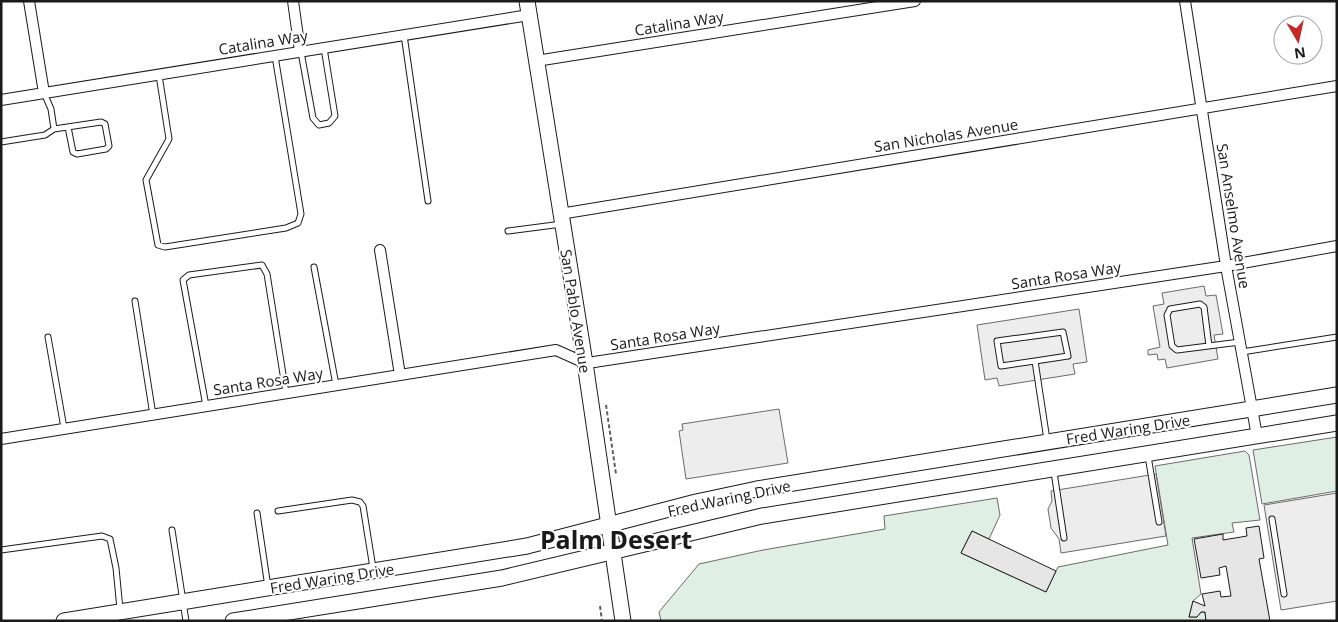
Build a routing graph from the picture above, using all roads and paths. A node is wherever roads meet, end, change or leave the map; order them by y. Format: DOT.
graph roads {
  1 [pos="29,1"];
  2 [pos="293,1"];
  3 [pos="915,1"];
  4 [pos="1185,1"];
  5 [pos="528,8"];
  6 [pos="404,35"];
  7 [pos="324,47"];
  8 [pos="300,51"];
  9 [pos="275,55"];
  10 [pos="536,61"];
  11 [pos="159,74"];
  12 [pos="1337,86"];
  13 [pos="44,93"];
  14 [pos="1,100"];
  15 [pos="1202,108"];
  16 [pos="68,127"];
  17 [pos="54,129"];
  18 [pos="1,142"];
  19 [pos="428,202"];
  20 [pos="561,219"];
  21 [pos="508,231"];
  22 [pos="1337,246"];
  23 [pos="380,250"];
  24 [pos="1226,266"];
  25 [pos="314,267"];
  26 [pos="135,301"];
  27 [pos="48,337"];
  28 [pos="1337,337"];
  29 [pos="1209,346"];
  30 [pos="1241,347"];
  31 [pos="1035,361"];
  32 [pos="585,363"];
  33 [pos="400,375"];
  34 [pos="336,386"];
  35 [pos="286,394"];
  36 [pos="1337,395"];
  37 [pos="206,406"];
  38 [pos="1252,409"];
  39 [pos="153,414"];
  40 [pos="1337,423"];
  41 [pos="64,428"];
  42 [pos="1257,436"];
  43 [pos="1,439"];
  44 [pos="1047,443"];
  45 [pos="1148,454"];
  46 [pos="1053,469"];
  47 [pos="278,511"];
  48 [pos="257,513"];
  49 [pos="1272,519"];
  50 [pos="1159,522"];
  51 [pos="609,524"];
  52 [pos="172,530"];
  53 [pos="1064,538"];
  54 [pos="1,550"];
  55 [pos="613,552"];
  56 [pos="373,571"];
  57 [pos="268,588"];
  58 [pos="1284,594"];
  59 [pos="184,602"];
  60 [pos="600,606"];
  61 [pos="120,612"];
  62 [pos="64,621"];
  63 [pos="186,621"];
  64 [pos="233,621"];
  65 [pos="602,621"];
  66 [pos="623,621"];
  1 -- 13 [label="street"];
  2 -- 8 [label="street"];
  3 -- 10 [label="street, Catalina Way"];
  4 -- 15 [label="street, San Anselmo Avenue"];
  5 -- 6 [label="street, Catalina Way"];
  5 -- 10 [label="main road, San Pablo Avenue"];
  6 -- 7 [label="street, Catalina Way"];
  6 -- 19 [label="lane"];
  7 -- 8 [label="street, Catalina Way"];
  7 -- 8 [label="lane"];
  8 -- 9 [label="street, Catalina Way"];
  9 -- 11 [label="street, Catalina Way"];
  9 -- 11 [label="lane"];
  10 -- 20 [label="main road, San Pablo Avenue"];
  11 -- 13 [label="street, Catalina Way"];
  12 -- 15 [label="street, San Nicholas Avenue"];
  13 -- 14 [label="street, Catalina Way"];
  13 -- 17 [label="lane"];
  15 -- 20 [label="street, San Nicholas Avenue"];
  15 -- 24 [label="street, San Anselmo Avenue"];
  16 -- 16 [label="lane"];
  16 -- 17 [label="lane"];
  17 -- 18 [label="lane"];
  20 -- 21 [label="lane"];
  20 -- 32 [label="main road, San Pablo Avenue"];
  22 -- 24 [label="street, Santa Rosa Way"];
  23 -- 33 [label="street"];
  24 -- 30 [label="street, San Anselmo Avenue"];
  24 -- 32 [label="street, Santa Rosa Way"];
  25 -- 34 [label="lane"];
  26 -- 39 [label="lane"];
  27 -- 41 [label="lane"];
  28 -- 30 [label="lane"];
  29 -- 29 [label="lane"];
  29 -- 30 [label="lane"];
  30 -- 38 [label="street, San Anselmo Avenue"];
  31 -- 31 [label="lane"];
  31 -- 44 [label="lane"];
  32 -- 33 [label="street, Santa Rosa Way"];
  32 -- 51 [label="main road, San Pablo Avenue"];
  33 -- 34 [label="street, Santa Rosa Way"];
  34 -- 35 [label="street, Santa Rosa Way"];
  35 -- 37 [label="street, Santa Rosa Way"];
  35 -- 37 [label="lane"];
  36 -- 38 [label="main road, Fred Waring Drive"];
  37 -- 39 [label="street, Santa Rosa Way"];
  38 -- 42 [label="street, San Anselmo Avenue"];
  38 -- 44 [label="main road, Fred Waring Drive"];
  39 -- 41 [label="street, Santa Rosa Way"];
  40 -- 42 [label="main road, Fred Waring Drive"];
  41 -- 43 [label="street, Santa Rosa Way"];
  42 -- 45 [label="main road, Fred Waring Drive"];
  44 -- 51 [label="main road, Fred Waring Drive"];
  45 -- 46 [label="main road, Fred Waring Drive"];
  45 -- 50 [label="lane"];
  46 -- 53 [label="lane"];
  46 -- 55 [label="main road, Fred Waring Drive"];
  47 -- 56 [label="lane"];
  48 -- 57 [label="lane"];
  49 -- 58 [label="lane"];
  51 -- 55 [label="main road, San Pablo Avenue"];
  51 -- 56 [label="main road, Fred Waring Drive"];
  52 -- 59 [label="lane"];
  54 -- 61 [label="lane"];
  55 -- 64 [label="main road, Fred Waring Drive"];
  55 -- 66 [label="main road, San Pablo Avenue"];
  56 -- 57 [label="main road, Fred Waring Drive"];
  57 -- 59 [label="main road, Fred Waring Drive"];
  59 -- 61 [label="main road, Fred Waring Drive"];
  59 -- 63 [label="lane"];
  60 -- 65 [label="path"];
  61 -- 62 [label="main road, Fred Waring Drive"];
}
